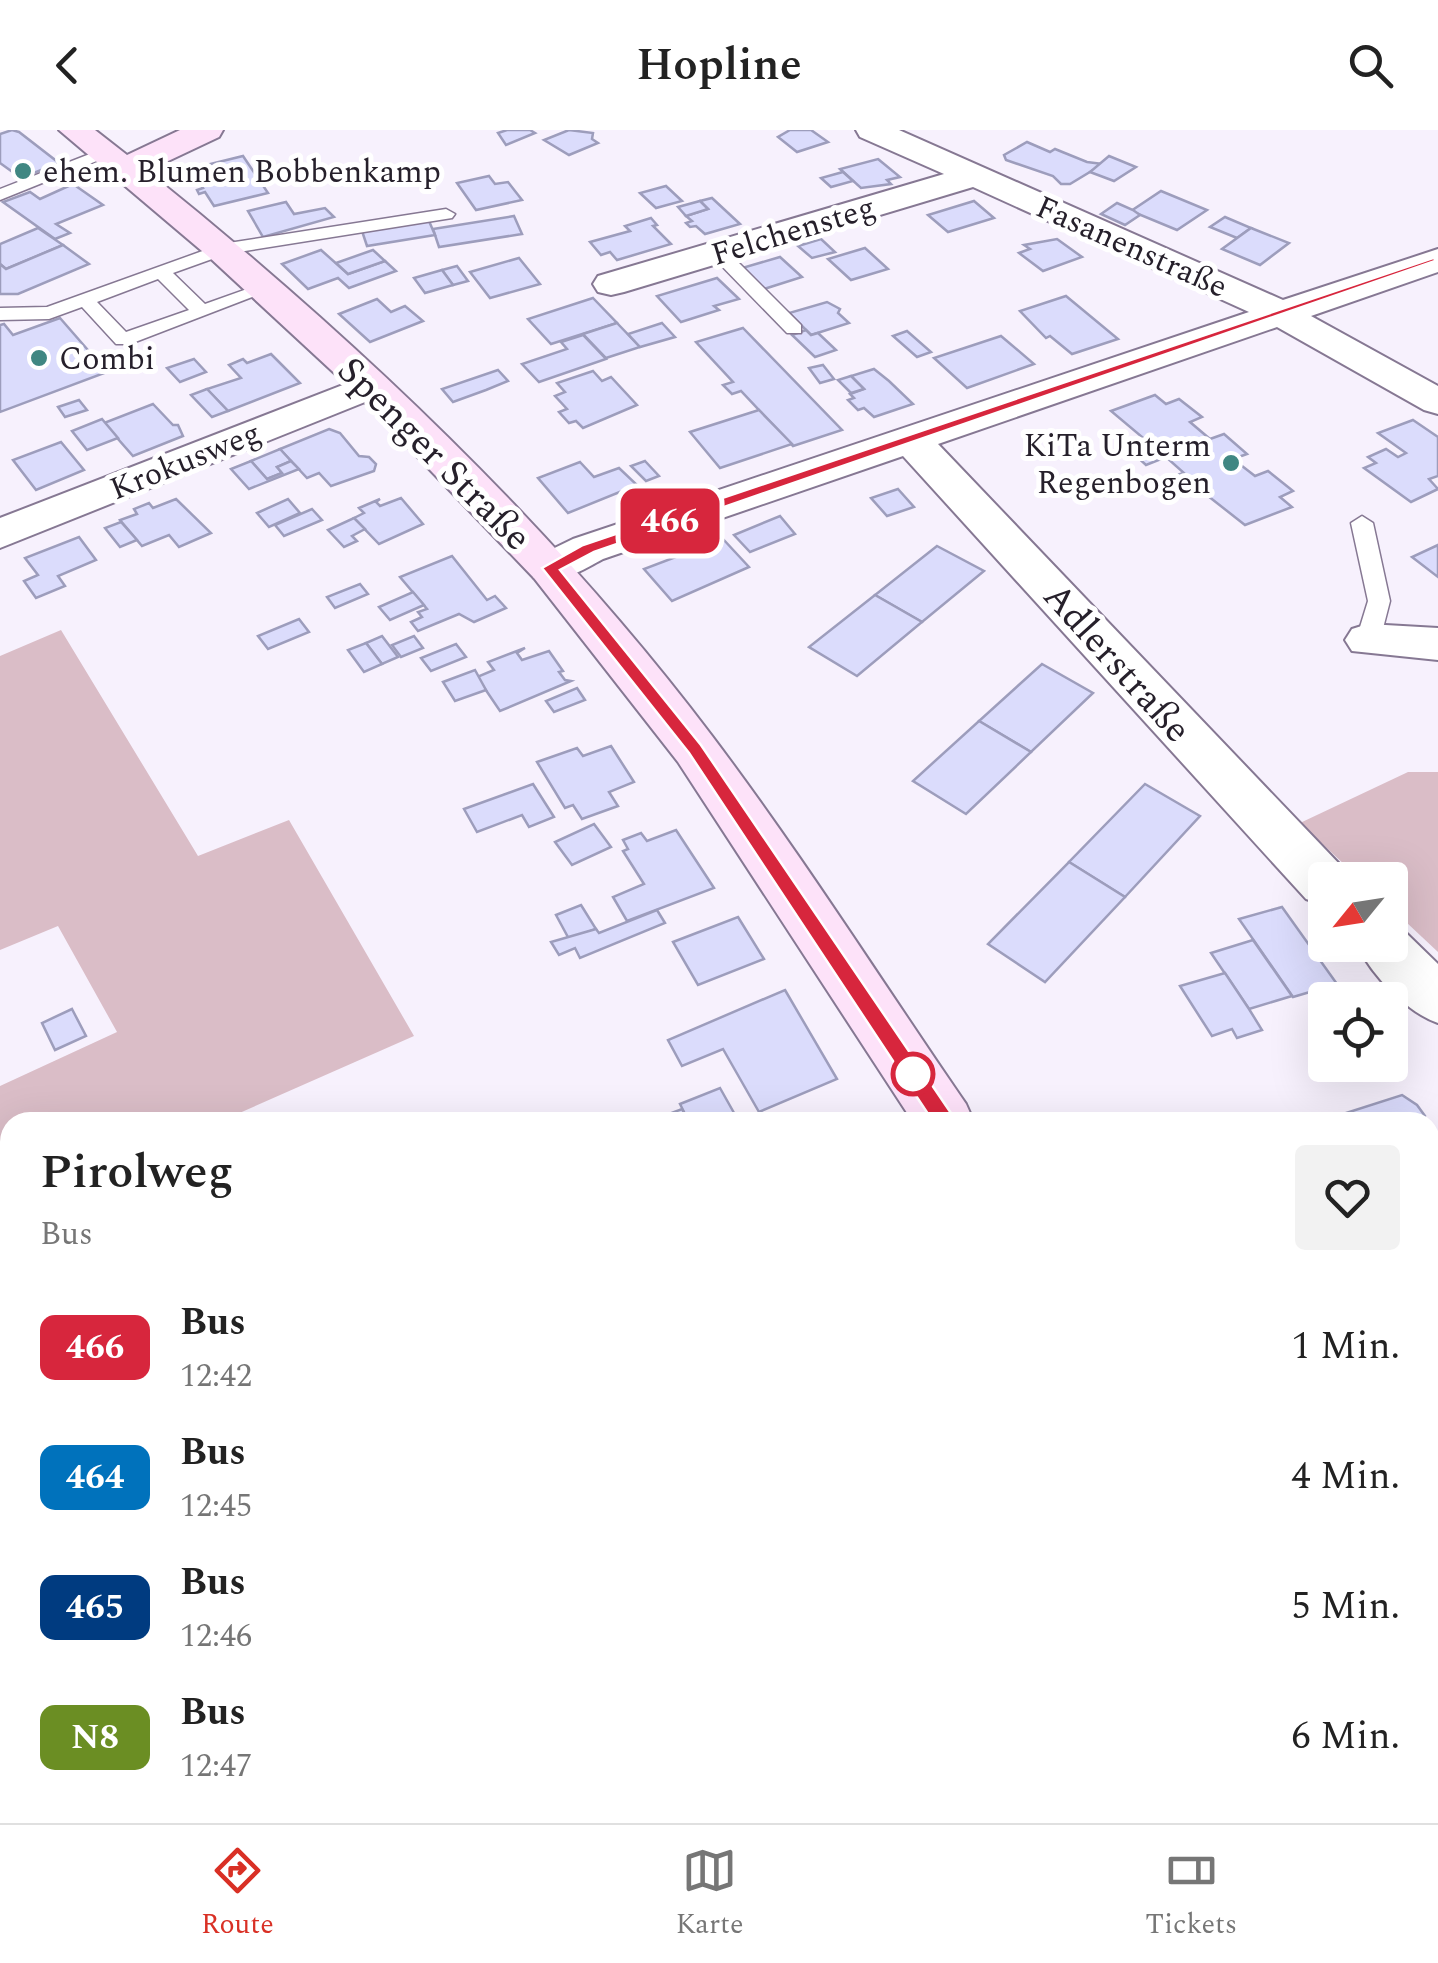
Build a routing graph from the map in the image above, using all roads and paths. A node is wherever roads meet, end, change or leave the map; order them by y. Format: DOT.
graph roads {
  1 [pos="75,130"];
  2 [pos="176,130"];
  3 [pos="207,130"];
  4 [pos="872,130"];
  5 [pos="116,161"];
  6 [pos="975,176"];
  7 [pos="0,195"];
  8 [pos="446,214"];
  9 [pos="222,249"];
  10 [pos="718,252"];
  11 [pos="1438,260"];
  12 [pos="161,272"];
  13 [pos="611,284"];
  14 [pos="264,289"];
  15 [pos="85,300"];
  16 [pos="202,312"];
  17 [pos="1279,312"];
  18 [pos="0,314"];
  19 [pos="794,329"];
  20 [pos="370,386"];
  21 [pos="1438,402"];
  22 [pos="910,441"];
  23 [pos="1362,523"];
  24 [pos="0,534"];
  25 [pos="550,568"];
  26 [pos="1368,640"];
  27 [pos="1438,644"];
  28 [pos="1308,866"];
  29 [pos="1401,962"];
  30 [pos="1438,1000"];
  31 [pos="939,1112"];
  1 -- 5 [label="street, Spenger Straße"];
  2 -- 5 [label="street"];
  3 -- 5 [label="street"];
  4 -- 6 [label="street, Fasanenstraße"];
  5 -- 7 [label="lane"];
  5 -- 9 [label="street, Spenger Straße"];
  6 -- 10 [label="street, Felchensteg"];
  6 -- 17 [label="street, Fasanenstraße"];
  8 -- 9 [label="lane"];
  9 -- 12 [label="lane"];
  9 -- 14 [label="street, Spenger Straße"];
  10 -- 13 [label="street, Felchensteg"];
  10 -- 19 [label="lane"];
  11 -- 17 [label="street"];
  12 -- 15 [label="lane"];
  12 -- 16 [label="lane"];
  14 -- 16 [label="lane"];
  14 -- 20 [label="street, Spenger Straße"];
  15 -- 16 [label="lane"];
  15 -- 18 [label="lane"];
  17 -- 21 [label="street, Fasanenstraße"];
  17 -- 22 [label="street"];
  20 -- 24 [label="street, Krokusweg"];
  20 -- 25 [label="street, Spenger Straße"];
  22 -- 25 [label="street"];
  22 -- 28 [label="street, Adlerstraße"];
  23 -- 26 [label="lane"];
  25 -- 31 [label="street, Spenger Straße"];
  26 -- 27 [label="street"];
  29 -- 30 [label="street"];
}
